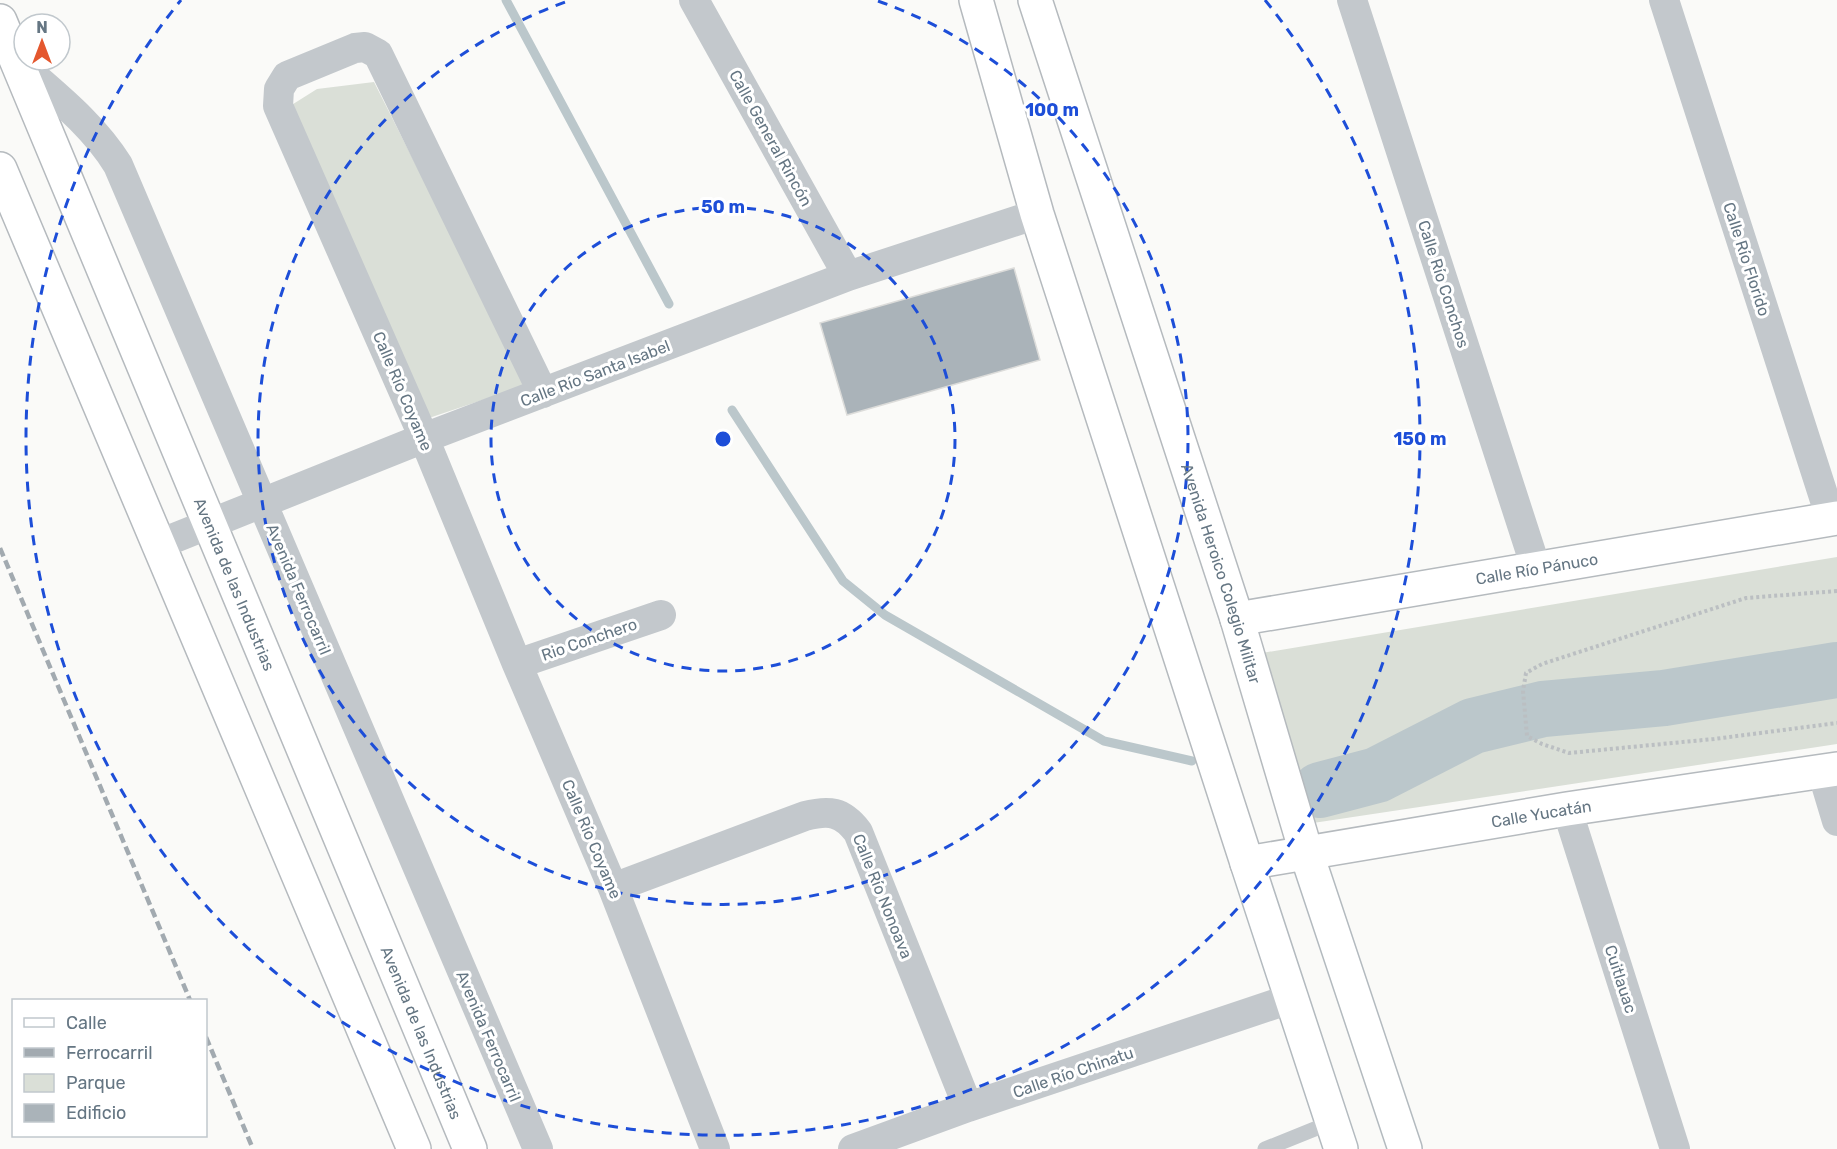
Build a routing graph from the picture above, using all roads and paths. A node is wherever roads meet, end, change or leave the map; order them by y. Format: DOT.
graph roads {
  1 [pos="694,0"];
  2 [pos="976,0"];
  3 [pos="1035,0"];
  4 [pos="1352,0"];
  5 [pos="1664,0"];
  6 [pos="0,21"];
  7 [pos="12,52"];
  8 [pos="20,72"];
  9 [pos="28,72"];
  10 [pos="0,169"];
  11 [pos="1037,214"];
  12 [pos="848,276"];
  13 [pos="543,393"];
  14 [pos="424,438"];
  15 [pos="262,503"];
  16 [pos="1834,518"];
  17 [pos="210,524"];
  18 [pos="157,545"];
  19 [pos="1536,568"];
  20 [pos="1837,591"];
  21 [pos="661,615"];
  22 [pos="1237,619"];
  23 [pos="517,664"];
  24 [pos="1837,723"];
  25 [pos="1829,770"];
  26 [pos="1567,809"];
  27 [pos="1837,821"];
  28 [pos="1306,852"];
  29 [pos="1247,863"];
  30 [pos="613,888"];
  31 [pos="1293,998"];
  32 [pos="968,1107"];
  33 [pos="1336,1136"];
  34 [pos="414,1149"];
  35 [pos="470,1149"];
  36 [pos="537,1149"];
  37 [pos="715,1149"];
  38 [pos="853,1149"];
  39 [pos="1266,1149"];
  40 [pos="1405,1149"];
  41 [pos="1675,1149"];
  1 -- 12 [label="street, Calle General Rincón"];
  2 -- 11 [label="main road"];
  3 -- 22 [label="main road, Avenida Heroico Colegio Militar"];
  4 -- 19 [label="street, Calle Río Conchos"];
  5 -- 16 [label="street, Calle Río Florido"];
  6 -- 7 [label="main road, Avenida de las Industrias"];
  8 -- 17 [label="main road, Avenida de las Industrias"];
  9 -- 15 [label="street, Avenida Ferrocarril"];
  10 -- 18 [label="main road"];
  11 -- 12 [label="street, Calle Río Santa Isabel"];
  11 -- 29 [label="main road"];
  12 -- 13 [label="street, Calle Río Santa Isabel"];
  13 -- 14 [label="street, Calle Río Santa Isabel"];
  13 -- 14 [label="street, Calle Río Coyame"];
  14 -- 15 [label="street, Calle Río Santa Isabel"];
  14 -- 23 [label="street, Calle Río Coyame"];
  15 -- 17 [label="street, Calle Río Santa Isabel"];
  15 -- 36 [label="street, Avenida Ferrocarril"];
  16 -- 19 [label="main road, Calle Río Pánuco"];
  17 -- 18 [label="street, Calle Río Santa Isabel"];
  17 -- 35 [label="main road, Avenida de las Industrias"];
  18 -- 34 [label="main road"];
  19 -- 22 [label="main road, Calle Río Pánuco"];
  20 -- 24 [label="path"];
  21 -- 23 [label="street, Rio Conchero"];
  22 -- 28 [label="main road, Avenida Heroico Colegio Militar"];
  23 -- 30 [label="street, Calle Río Coyame"];
  25 -- 26 [label="main road, Calle Yucatán"];
  25 -- 27 [label="street"];
  26 -- 28 [label="main road, Calle Yucatán"];
  26 -- 41 [label="street, Cuitlauac"];
  28 -- 29 [label="main road, Calle Yucatán"];
  28 -- 40 [label="main road, Avenida Heroico Colegio Militar"];
  29 -- 31 [label="main road"];
  30 -- 32 [label="street, Calle Río Nonoava"];
  30 -- 37 [label="street, Calle Río Coyame"];
  31 -- 32 [label="street, Calle Río Chinatu"];
  31 -- 33 [label="main road"];
  32 -- 38 [label="street, Calle Río Chinatu"];
  33 -- 39 [label="lane"];
}
